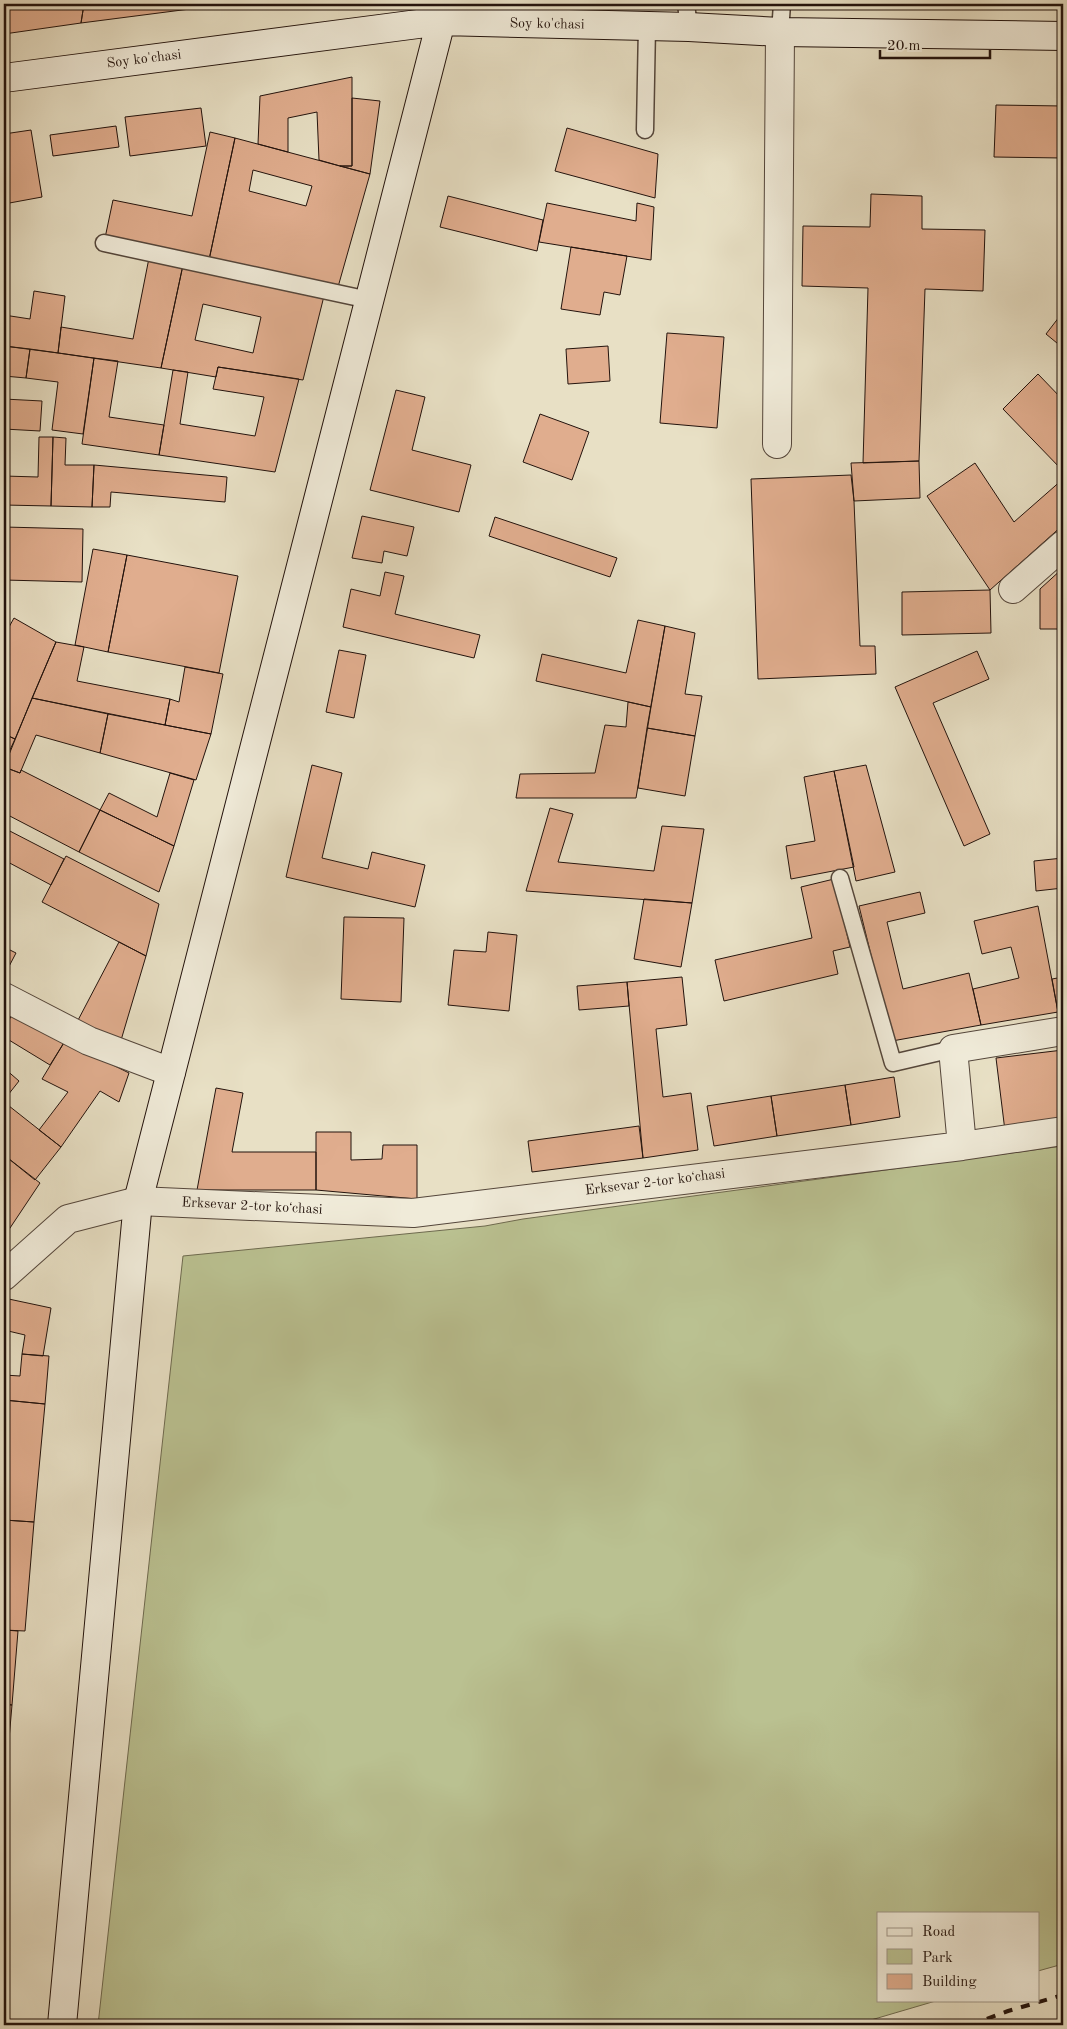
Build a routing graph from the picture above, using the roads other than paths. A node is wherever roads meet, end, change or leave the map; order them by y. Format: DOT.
graph roads {
  1 [pos="782,4"];
  2 [pos="443,13"];
  3 [pos="687,15"];
  4 [pos="647,26"];
  5 [pos="780,32"];
  6 [pos="1063,36"];
  7 [pos="4,78"];
  8 [pos="644,130"];
  9 [pos="104,243"];
  10 [pos="369,300"];
  11 [pos="777,444"];
  12 [pos="1063,545"];
  13 [pos="1013,589"];
  14 [pos="840,878"];
  15 [pos="4,997"];
  16 [pos="1063,1031"];
  17 [pos="953,1049"];
  18 [pos="172,1072"];
  19 [pos="1063,1130"];
  20 [pos="962,1146"];
  21 [pos="138,1201"];
  22 [pos="4,1276"];
  23 [pos="62,2025"];
  1 -- 5 [label="lane"];
  2 -- 4 [label="main road, Soy ko'chasi"];
  2 -- 7 [label="main road, Soy ko'chasi"];
  2 -- 10 [label="main road"];
  3 -- 4 [label="main road, Soy ko'chasi"];
  3 -- 5 [label="main road, Soy ko'chasi"];
  4 -- 8 [label="lane"];
  5 -- 6 [label="main road, Soy ko'chasi"];
  5 -- 11 [label="main road"];
  9 -- 10 [label="lane"];
  10 -- 18 [label="main road"];
  12 -- 13 [label="main road"];
  14 -- 17 [label="lane"];
  15 -- 18 [label="main road"];
  16 -- 17 [label="main road"];
  17 -- 20 [label="main road"];
  18 -- 21 [label="main road"];
  19 -- 20 [label="main road, Erksevar 2-tor koʻchasi"];
  20 -- 21 [label="main road, Erksevar 2-tor koʻchasi"];
  21 -- 22 [label="main road, Erksevar 2-tor koʻchasi"];
  21 -- 23 [label="main road"];
}
